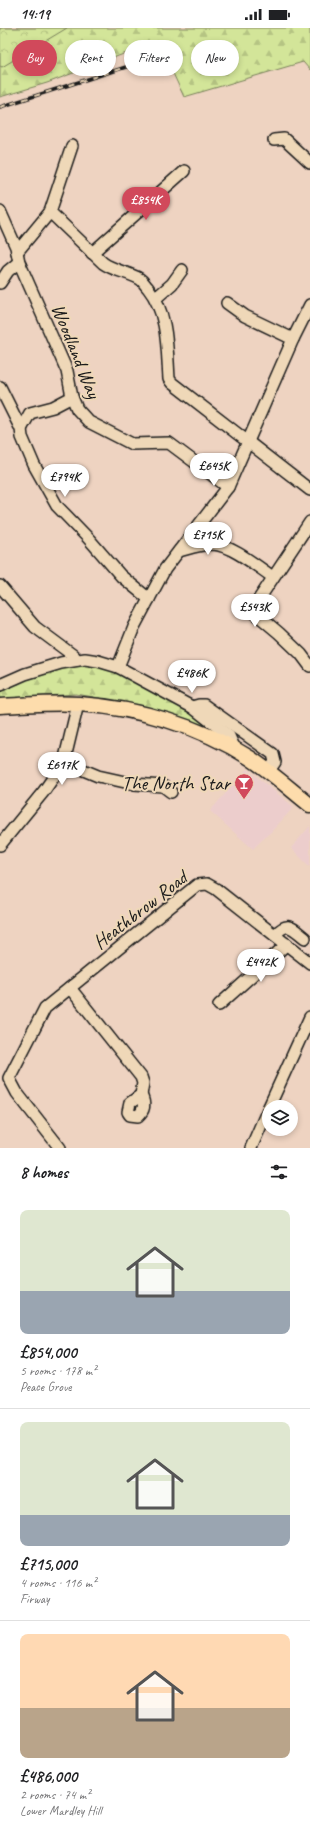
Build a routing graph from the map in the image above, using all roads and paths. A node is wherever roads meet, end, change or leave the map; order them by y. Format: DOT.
graph roads {
  1 [pos="274,140"];
  2 [pos="72,146"];
  3 [pos="310,163"];
  4 [pos="184,171"];
  5 [pos="0,211"];
  6 [pos="50,212"];
  7 [pos="92,253"];
  8 [pos="18,257"];
  9 [pos="182,270"];
  10 [pos="0,283"];
  11 [pos="156,298"];
  12 [pos="227,303"];
  13 [pos="310,304"];
  14 [pos="293,339"];
  15 [pos="0,387"];
  16 [pos="72,397"];
  17 [pos="11,408"];
  18 [pos="30,413"];
  19 [pos="21,429"];
  20 [pos="248,443"];
  21 [pos="228,487"];
  22 [pos="310,490"];
  23 [pos="310,522"];
  24 [pos="179,551"];
  25 [pos="273,577"];
  26 [pos="0,586"];
  27 [pos="149,599"];
  28 [pos="77,660"];
  29 [pos="310,666"];
  30 [pos="118,667"];
  31 [pos="0,685"];
  32 [pos="78,704"];
  33 [pos="0,706"];
  34 [pos="192,707"];
  35 [pos="214,732"];
  36 [pos="64,762"];
  37 [pos="268,772"];
  38 [pos="171,792"];
  39 [pos="310,805"];
  40 [pos="0,845"];
  41 [pos="275,935"];
  42 [pos="305,938"];
  43 [pos="287,944"];
  44 [pos="310,963"];
  45 [pos="70,988"];
  46 [pos="219,1005"];
  47 [pos="310,1017"];
  48 [pos="4,1079"];
  49 [pos="141,1095"];
  50 [pos="272,1100"];
  51 [pos="262,1123"];
  52 [pos="60,1148"];
  53 [pos="251,1148"];
  1 -- 3 [label="street"];
  2 -- 6 [label="street"];
  4 -- 7 [label="street"];
  5 -- 8 [label="street, Woodland Way"];
  6 -- 7 [label="street"];
  6 -- 8 [label="street"];
  7 -- 11 [label="street"];
  8 -- 10 [label="street"];
  8 -- 16 [label="street, Woodland Way"];
  9 -- 11 [label="street"];
  11 -- 20 [label="street"];
  12 -- 14 [label="street"];
  13 -- 14 [label="street"];
  14 -- 20 [label="street"];
  15 -- 17 [label="street"];
  16 -- 18 [label="street"];
  16 -- 21 [label="street, Woodland Way"];
  17 -- 18 [label="street"];
  17 -- 19 [label="street"];
  18 -- 19 [label="street"];
  19 -- 27 [label="street"];
  20 -- 21 [label="street"];
  20 -- 22 [label="street"];
  21 -- 24 [label="street"];
  23 -- 25 [label="street"];
  24 -- 25 [label="street"];
  24 -- 27 [label="street"];
  25 -- 29 [label="street"];
  26 -- 28 [label="street"];
  27 -- 30 [label="street"];
  28 -- 30 [label="street"];
  28 -- 31 [label="street"];
  30 -- 34 [label="street"];
  32 -- 33 [label="main road"];
  32 -- 35 [label="main road"];
  32 -- 36 [label="street"];
  34 -- 35 [label="street"];
  34 -- 37 [label="street"];
  35 -- 37 [label="main road"];
  36 -- 38 [label="street"];
  36 -- 40 [label="street"];
  37 -- 39 [label="main road"];
  41 -- 42 [label="street"];
  41 -- 43 [label="street, Heathbrow Road"];
  41 -- 45 [label="street, Heathbrow Road"];
  43 -- 44 [label="street, Heathbrow Road"];
  43 -- 46 [label="street"];
  45 -- 48 [label="street"];
  45 -- 49 [label="street"];
  47 -- 50 [label="street"];
  48 -- 52 [label="street"];
  51 -- 53 [label="street"];
}
